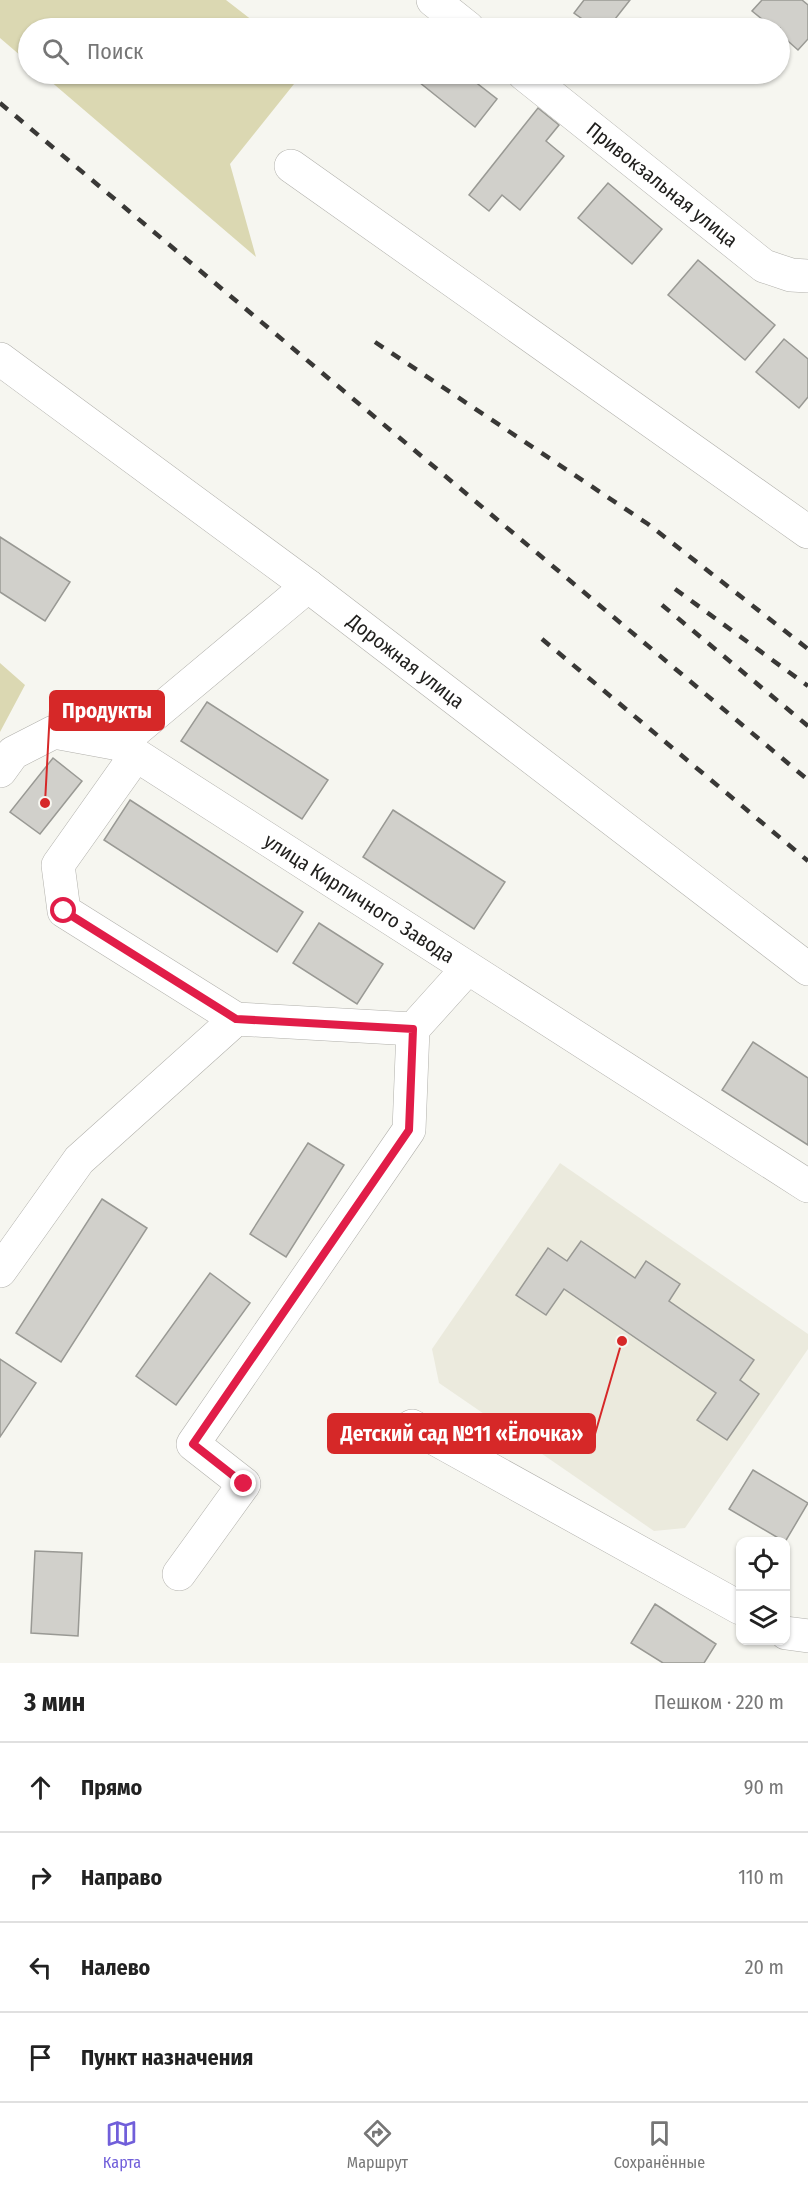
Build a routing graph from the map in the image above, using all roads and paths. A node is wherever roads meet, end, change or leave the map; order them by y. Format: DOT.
graph roads {
  1 [pos="432,0"];
  2 [pos="455,18"];
  3 [pos="536,84"];
  4 [pos="291,166"];
  5 [pos="808,276"];
  6 [pos="0,359"];
  7 [pos="808,532"];
  8 [pos="308,586"];
  9 [pos="127,749"];
  10 [pos="0,771"];
  11 [pos="467,969"];
  12 [pos="808,969"];
  13 [pos="236,1019"];
  14 [pos="413,1029"];
  15 [pos="808,1186"];
  16 [pos="0,1271"];
  17 [pos="412,1426"];
  18 [pos="179,1574"];
  19 [pos="736,1605"];
  20 [pos="790,1634"];
  21 [pos="808,1636"];
  1 -- 2 [label="street"];
  3 -- 5 [label="street, Привокзальная улица"];
  4 -- 7 [label="street"];
  6 -- 8 [label="street, Дорожная улица"];
  8 -- 9 [label="street"];
  8 -- 12 [label="street, Дорожная улица"];
  9 -- 10 [label="street"];
  9 -- 11 [label="street, улица Кирпичного Завода"];
  9 -- 13 [label="street"];
  11 -- 14 [label="street"];
  11 -- 15 [label="street, улица Кирпичного Завода"];
  13 -- 14 [label="street"];
  13 -- 16 [label="street"];
  14 -- 18 [label="street"];
  17 -- 19 [label="street"];
  20 -- 21 [label="street"];
}
